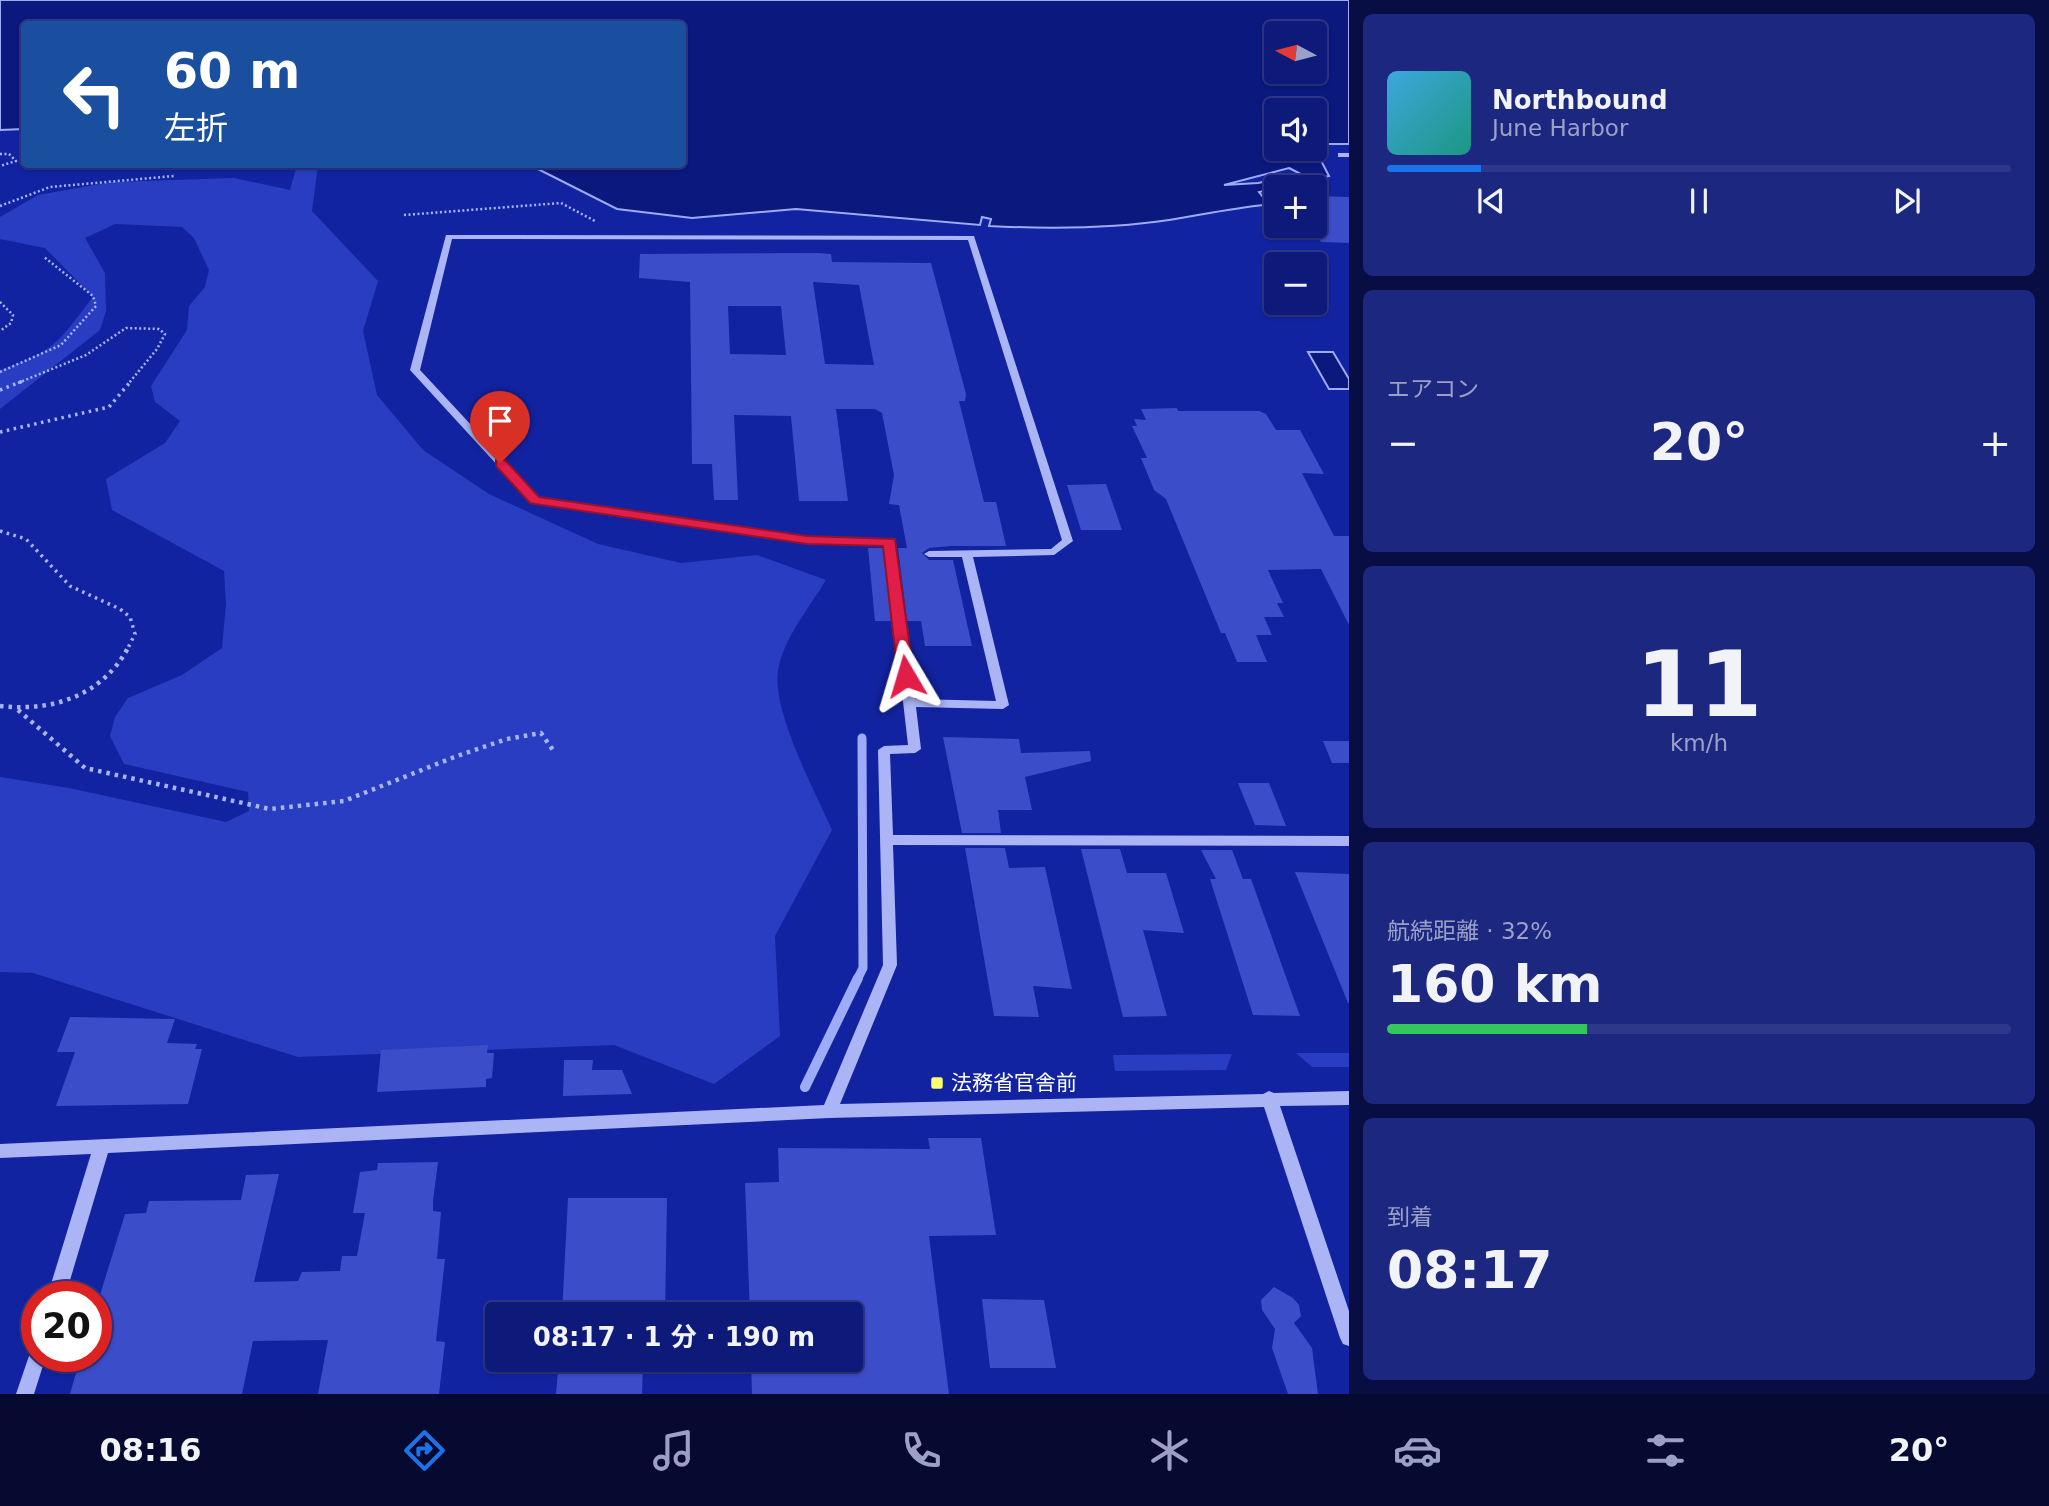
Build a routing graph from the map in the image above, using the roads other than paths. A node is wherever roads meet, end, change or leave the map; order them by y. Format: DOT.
graph roads {
  1 [pos="967,553"];
  2 [pos="929,554"];
  3 [pos="909,703"];
  4 [pos="886,840"];
  5 [pos="1349,841"];
  6 [pos="1269,1098"];
  7 [pos="1349,1098"];
  8 [pos="829,1111"];
  9 [pos="102,1148"];
  10 [pos="0,1151"];
  11 [pos="61,1281"];
  12 [pos="1349,1338"];
  13 [pos="32,1372"];
  14 [pos="25,1394"];
  1 -- 2 [label="street"];
  1 -- 3 [label="street"];
  1 -- 3 [label="street"];
  3 -- 4 [label="street"];
  4 -- 5 [label="street"];
  4 -- 8 [label="street"];
  6 -- 7 [label="street"];
  6 -- 8 [label="street"];
  6 -- 12 [label="street"];
  8 -- 9 [label="street"];
  9 -- 10 [label="street"];
  9 -- 11 [label="street"];
  13 -- 14 [label="street"];
}
